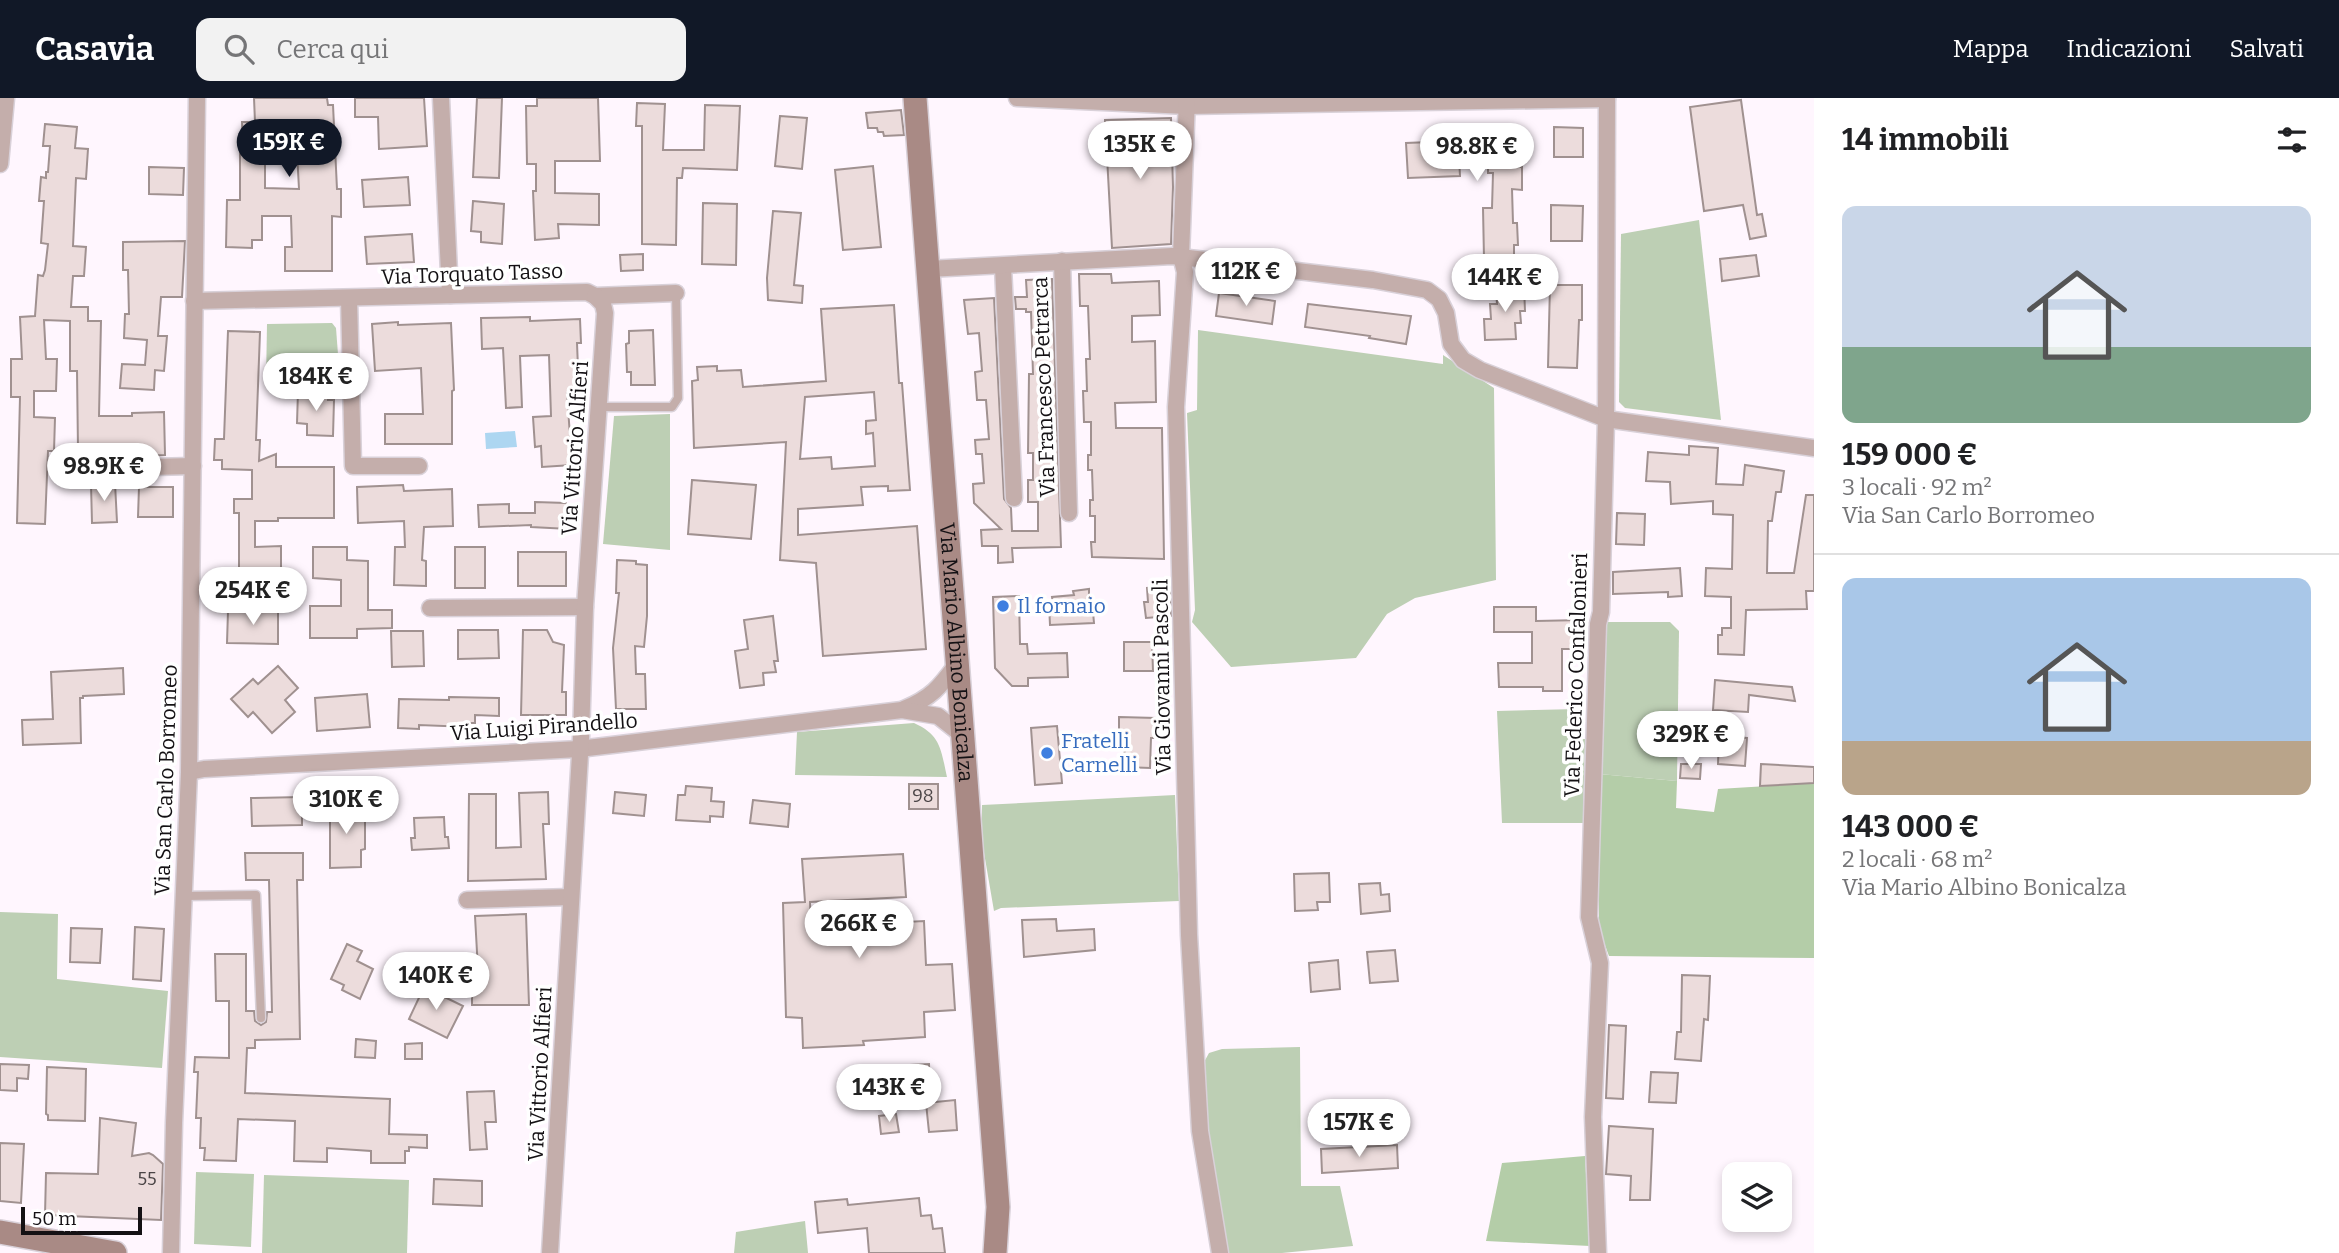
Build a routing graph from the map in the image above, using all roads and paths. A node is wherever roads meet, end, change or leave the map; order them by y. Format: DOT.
graph roads {
  1 [pos="6,98"];
  2 [pos="197,98"];
  3 [pos="441,98"];
  4 [pos="1017,98"];
  5 [pos="1607,98"];
  6 [pos="921,100"];
  7 [pos="1187,102"];
  8 [pos="0,164"];
  9 [pos="1181,256"];
  10 [pos="1062,261"];
  11 [pos="1003,267"];
  12 [pos="928,269"];
  13 [pos="676,293"];
  14 [pos="450,295"];
  15 [pos="595,296"];
  16 [pos="349,298"];
  17 [pos="194,301"];
  18 [pos="599,407"];
  19 [pos="1606,419"];
  20 [pos="1814,448"];
  21 [pos="193,466"];
  22 [pos="419,466"];
  23 [pos="65,469"];
  24 [pos="1014,498"];
  25 [pos="1069,513"];
  26 [pos="585,607"];
  27 [pos="430,608"];
  28 [pos="956,665"];
  29 [pos="902,710"];
  30 [pos="962,735"];
  31 [pos="579,749"];
  32 [pos="189,772"];
  33 [pos="183,896"];
  34 [pos="571,897"];
  35 [pos="467,900"];
  36 [pos="261,1018"];
  37 [pos="998,1207"];
  38 [pos="0,1232"];
  39 [pos="115,1253"];
  40 [pos="171,1253"];
  41 [pos="550,1253"];
  42 [pos="995,1253"];
  43 [pos="1010,1253"];
  44 [pos="1220,1253"];
  45 [pos="1598,1253"];
  1 -- 8 [label="street"];
  2 -- 17 [label="street, Via San Carlo Borromeo"];
  3 -- 14 [label="street"];
  4 -- 7 [label="street"];
  5 -- 7 [label="street"];
  5 -- 19 [label="street, Via Federico Confalonieri"];
  6 -- 12 [label="main road, Via Mario Albino Bonicalza"];
  7 -- 9 [label="street, Via Giovanni Pascoli"];
  9 -- 10 [label="street, Via Francesco Petrarca"];
  9 -- 19 [label="street, Via Francesco Petrarca"];
  9 -- 44 [label="street, Via Giovanni Pascoli"];
  10 -- 11 [label="street, Via Francesco Petrarca"];
  10 -- 25 [label="street, Via Francesco Petrarca"];
  11 -- 12 [label="street, Via Francesco Petrarca"];
  11 -- 24 [label="street, Via Francesco Petrarca"];
  12 -- 28 [label="main road, Via Mario Albino Bonicalza"];
  13 -- 15 [label="street, Via Torquato Tasso"];
  13 -- 18 [label="lane"];
  14 -- 15 [label="street, Via Torquato Tasso"];
  14 -- 16 [label="street, Via Torquato Tasso"];
  15 -- 18 [label="street, Via Vittorio Alfieri"];
  16 -- 17 [label="street, Via Torquato Tasso"];
  16 -- 22 [label="street"];
  17 -- 21 [label="street, Via San Carlo Borromeo"];
  18 -- 26 [label="street, Via Vittorio Alfieri"];
  19 -- 20 [label="street, Via Francesco Petrarca"];
  19 -- 45 [label="street, Via Federico Confalonieri"];
  21 -- 23 [label="street"];
  21 -- 32 [label="street, Via San Carlo Borromeo"];
  26 -- 27 [label="street"];
  26 -- 31 [label="street, Via Vittorio Alfieri"];
  28 -- 29 [label="street, Via Luigi Pirandello"];
  28 -- 30 [label="main road, Via Mario Albino Bonicalza"];
  29 -- 30 [label="street, Via Luigi Pirandello"];
  29 -- 31 [label="street, Via Luigi Pirandello"];
  30 -- 37 [label="main road, Via Mario Albino Bonicalza"];
  31 -- 32 [label="street, Via Luigi Pirandello"];
  31 -- 34 [label="street, Via Vittorio Alfieri"];
  32 -- 33 [label="street, Via San Carlo Borromeo"];
  33 -- 36 [label="lane"];
  33 -- 40 [label="street, Via San Carlo Borromeo"];
  34 -- 35 [label="street"];
  34 -- 41 [label="street, Via Vittorio Alfieri"];
  37 -- 42 [label="main road, Via Mario Albino Bonicalza"];
  37 -- 43 [label="main road, Via Mario Albino Bonicalza"];
  38 -- 39 [label="main road"];
}
